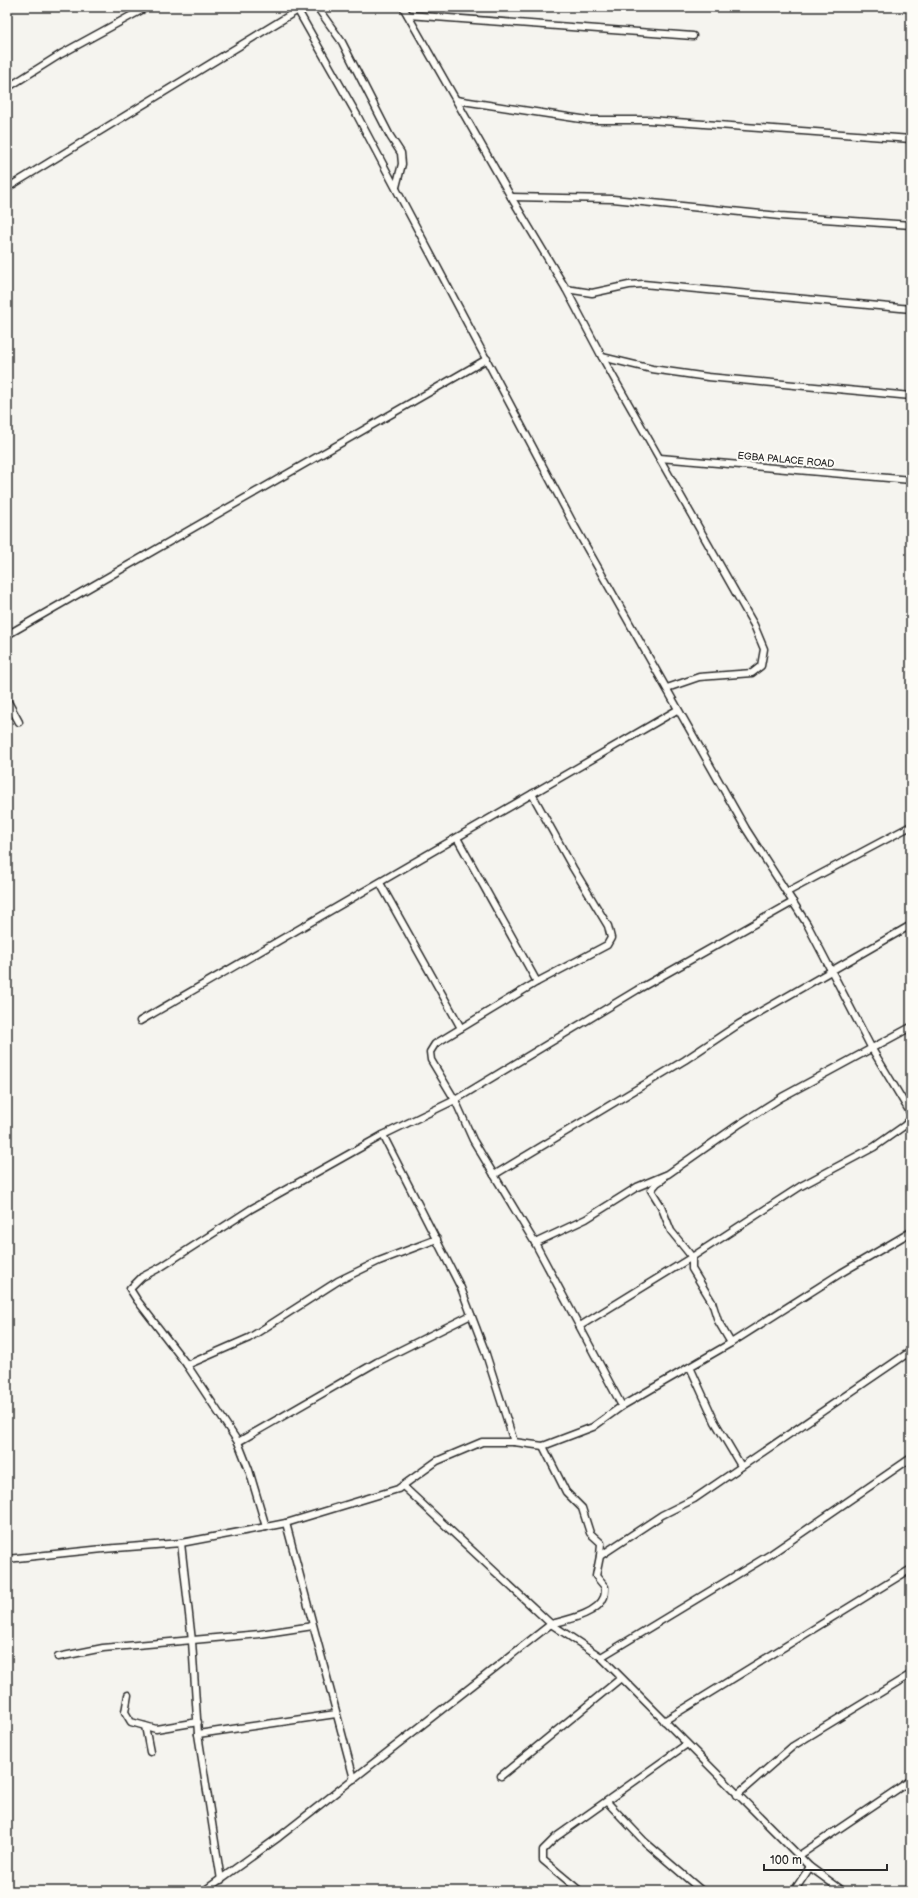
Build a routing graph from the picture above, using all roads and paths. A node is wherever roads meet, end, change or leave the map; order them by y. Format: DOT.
graph roads {
  1 [pos="147,7"];
  2 [pos="317,7"];
  3 [pos="403,7"];
  4 [pos="299,8"];
  5 [pos="408,15"];
  6 [pos="693,36"];
  7 [pos="7,88"];
  8 [pos="456,100"];
  9 [pos="911,139"];
  10 [pos="396,186"];
  11 [pos="7,188"];
  12 [pos="511,196"];
  13 [pos="911,225"];
  14 [pos="566,289"];
  15 [pos="911,308"];
  16 [pos="602,357"];
  17 [pos="487,359"];
  18 [pos="911,396"];
  19 [pos="660,458"];
  20 [pos="911,480"];
  21 [pos="7,635"];
  22 [pos="667,688"];
  23 [pos="7,700"];
  24 [pos="677,710"];
  25 [pos="19,722"];
  26 [pos="532,794"];
  27 [pos="911,826"];
  28 [pos="457,838"];
  29 [pos="380,883"];
  30 [pos="787,892"];
  31 [pos="793,902"];
  32 [pos="911,925"];
  33 [pos="830,971"];
  34 [pos="537,982"];
  35 [pos="140,1021"];
  36 [pos="911,1026"];
  37 [pos="461,1028"];
  38 [pos="872,1049"];
  39 [pos="455,1100"];
  40 [pos="768,1110"];
  41 [pos="911,1114"];
  42 [pos="911,1119"];
  43 [pos="383,1135"];
  44 [pos="494,1175"];
  45 [pos="911,1232"];
  46 [pos="436,1239"];
  47 [pos="535,1243"];
  48 [pos="692,1257"];
  49 [pos="471,1315"];
  50 [pos="580,1326"];
  51 [pos="731,1343"];
  52 [pos="911,1351"];
  53 [pos="187,1365"];
  54 [pos="690,1367"];
  55 [pos="622,1406"];
  56 [pos="238,1442"];
  57 [pos="514,1442"];
  58 [pos="542,1446"];
  59 [pos="911,1458"];
  60 [pos="741,1466"];
  61 [pos="404,1486"];
  62 [pos="286,1523"];
  63 [pos="266,1527"];
  64 [pos="181,1543"];
  65 [pos="600,1556"];
  66 [pos="7,1559"];
  67 [pos="911,1569"];
  68 [pos="551,1624"];
  69 [pos="313,1626"];
  70 [pos="192,1641"];
  71 [pos="58,1657"];
  72 [pos="601,1658"];
  73 [pos="911,1674"];
  74 [pos="621,1678"];
  75 [pos="128,1695"];
  76 [pos="336,1714"];
  77 [pos="664,1721"];
  78 [pos="198,1722"];
  79 [pos="145,1726"];
  80 [pos="198,1734"];
  81 [pos="687,1744"];
  82 [pos="150,1752"];
  83 [pos="501,1776"];
  84 [pos="354,1778"];
  85 [pos="911,1780"];
  86 [pos="737,1795"];
  87 [pos="606,1802"];
  88 [pos="800,1855"];
  89 [pos="810,1866"];
  90 [pos="222,1880"];
  91 [pos="911,1888"];
  92 [pos="204,1891"];
  93 [pos="580,1891"];
  94 [pos="702,1891"];
  95 [pos="794,1891"];
  96 [pos="843,1891"];
  97 [pos="907,1891"];
  1 -- 7 [label="street"];
  2 -- 10 [label="street"];
  3 -- 5 [label="street"];
  4 -- 10 [label="street"];
  4 -- 11 [label="street"];
  5 -- 6 [label="street"];
  5 -- 8 [label="street"];
  8 -- 9 [label="street"];
  8 -- 12 [label="street"];
  10 -- 17 [label="street"];
  12 -- 13 [label="street"];
  12 -- 14 [label="street"];
  14 -- 15 [label="street"];
  14 -- 16 [label="street"];
  16 -- 18 [label="street"];
  16 -- 19 [label="street"];
  17 -- 21 [label="street"];
  17 -- 22 [label="street"];
  19 -- 20 [label="street, EGBA PALACE ROAD"];
  19 -- 22 [label="street"];
  22 -- 24 [label="street"];
  23 -- 25 [label="street"];
  24 -- 26 [label="street"];
  24 -- 30 [label="street"];
  26 -- 28 [label="street"];
  26 -- 34 [label="street"];
  27 -- 30 [label="street"];
  28 -- 29 [label="street"];
  28 -- 34 [label="street"];
  29 -- 35 [label="street"];
  29 -- 37 [label="street"];
  30 -- 31 [label="street"];
  31 -- 33 [label="street"];
  31 -- 39 [label="street"];
  32 -- 33 [label="street"];
  33 -- 38 [label="street"];
  33 -- 44 [label="street"];
  34 -- 37 [label="street"];
  36 -- 38 [label="street"];
  37 -- 39 [label="street"];
  38 -- 41 [label="street"];
  38 -- 47 [label="street"];
  39 -- 43 [label="street"];
  39 -- 44 [label="street"];
  40 -- 48 [label="street"];
  42 -- 48 [label="street"];
  43 -- 46 [label="street"];
  43 -- 53 [label="street"];
  44 -- 47 [label="street"];
  45 -- 51 [label="street"];
  46 -- 49 [label="street"];
  46 -- 53 [label="street"];
  47 -- 50 [label="street"];
  48 -- 50 [label="street"];
  48 -- 51 [label="street"];
  49 -- 56 [label="street"];
  49 -- 57 [label="street"];
  50 -- 55 [label="street"];
  51 -- 54 [label="street"];
  52 -- 60 [label="street"];
  53 -- 56 [label="street"];
  54 -- 55 [label="street"];
  54 -- 60 [label="street"];
  55 -- 58 [label="street"];
  56 -- 63 [label="street"];
  57 -- 58 [label="street"];
  57 -- 61 [label="street"];
  58 -- 65 [label="street"];
  59 -- 72 [label="street"];
  60 -- 65 [label="street"];
  61 -- 62 [label="street"];
  61 -- 68 [label="street"];
  62 -- 63 [label="street"];
  62 -- 69 [label="street"];
  63 -- 64 [label="street"];
  64 -- 66 [label="street"];
  64 -- 70 [label="street"];
  65 -- 68 [label="street"];
  67 -- 77 [label="street"];
  68 -- 72 [label="street"];
  68 -- 84 [label="street"];
  69 -- 70 [label="street"];
  69 -- 76 [label="street"];
  70 -- 71 [label="street"];
  70 -- 78 [label="street"];
  72 -- 74 [label="street"];
  73 -- 86 [label="street"];
  74 -- 77 [label="street"];
  74 -- 83 [label="street"];
  75 -- 79 [label="street"];
  76 -- 80 [label="street"];
  76 -- 84 [label="street"];
  77 -- 81 [label="street"];
  78 -- 79 [label="street"];
  78 -- 80 [label="street"];
  79 -- 82 [label="street"];
  80 -- 90 [label="street"];
  81 -- 86 [label="street"];
  81 -- 87 [label="street"];
  84 -- 90 [label="street"];
  85 -- 88 [label="street"];
  86 -- 88 [label="street"];
  87 -- 93 [label="street"];
  87 -- 94 [label="street"];
  88 -- 89 [label="street"];
  89 -- 95 [label="street"];
  89 -- 96 [label="street"];
  90 -- 92 [label="street"];
  91 -- 97 [label="street"];
}
